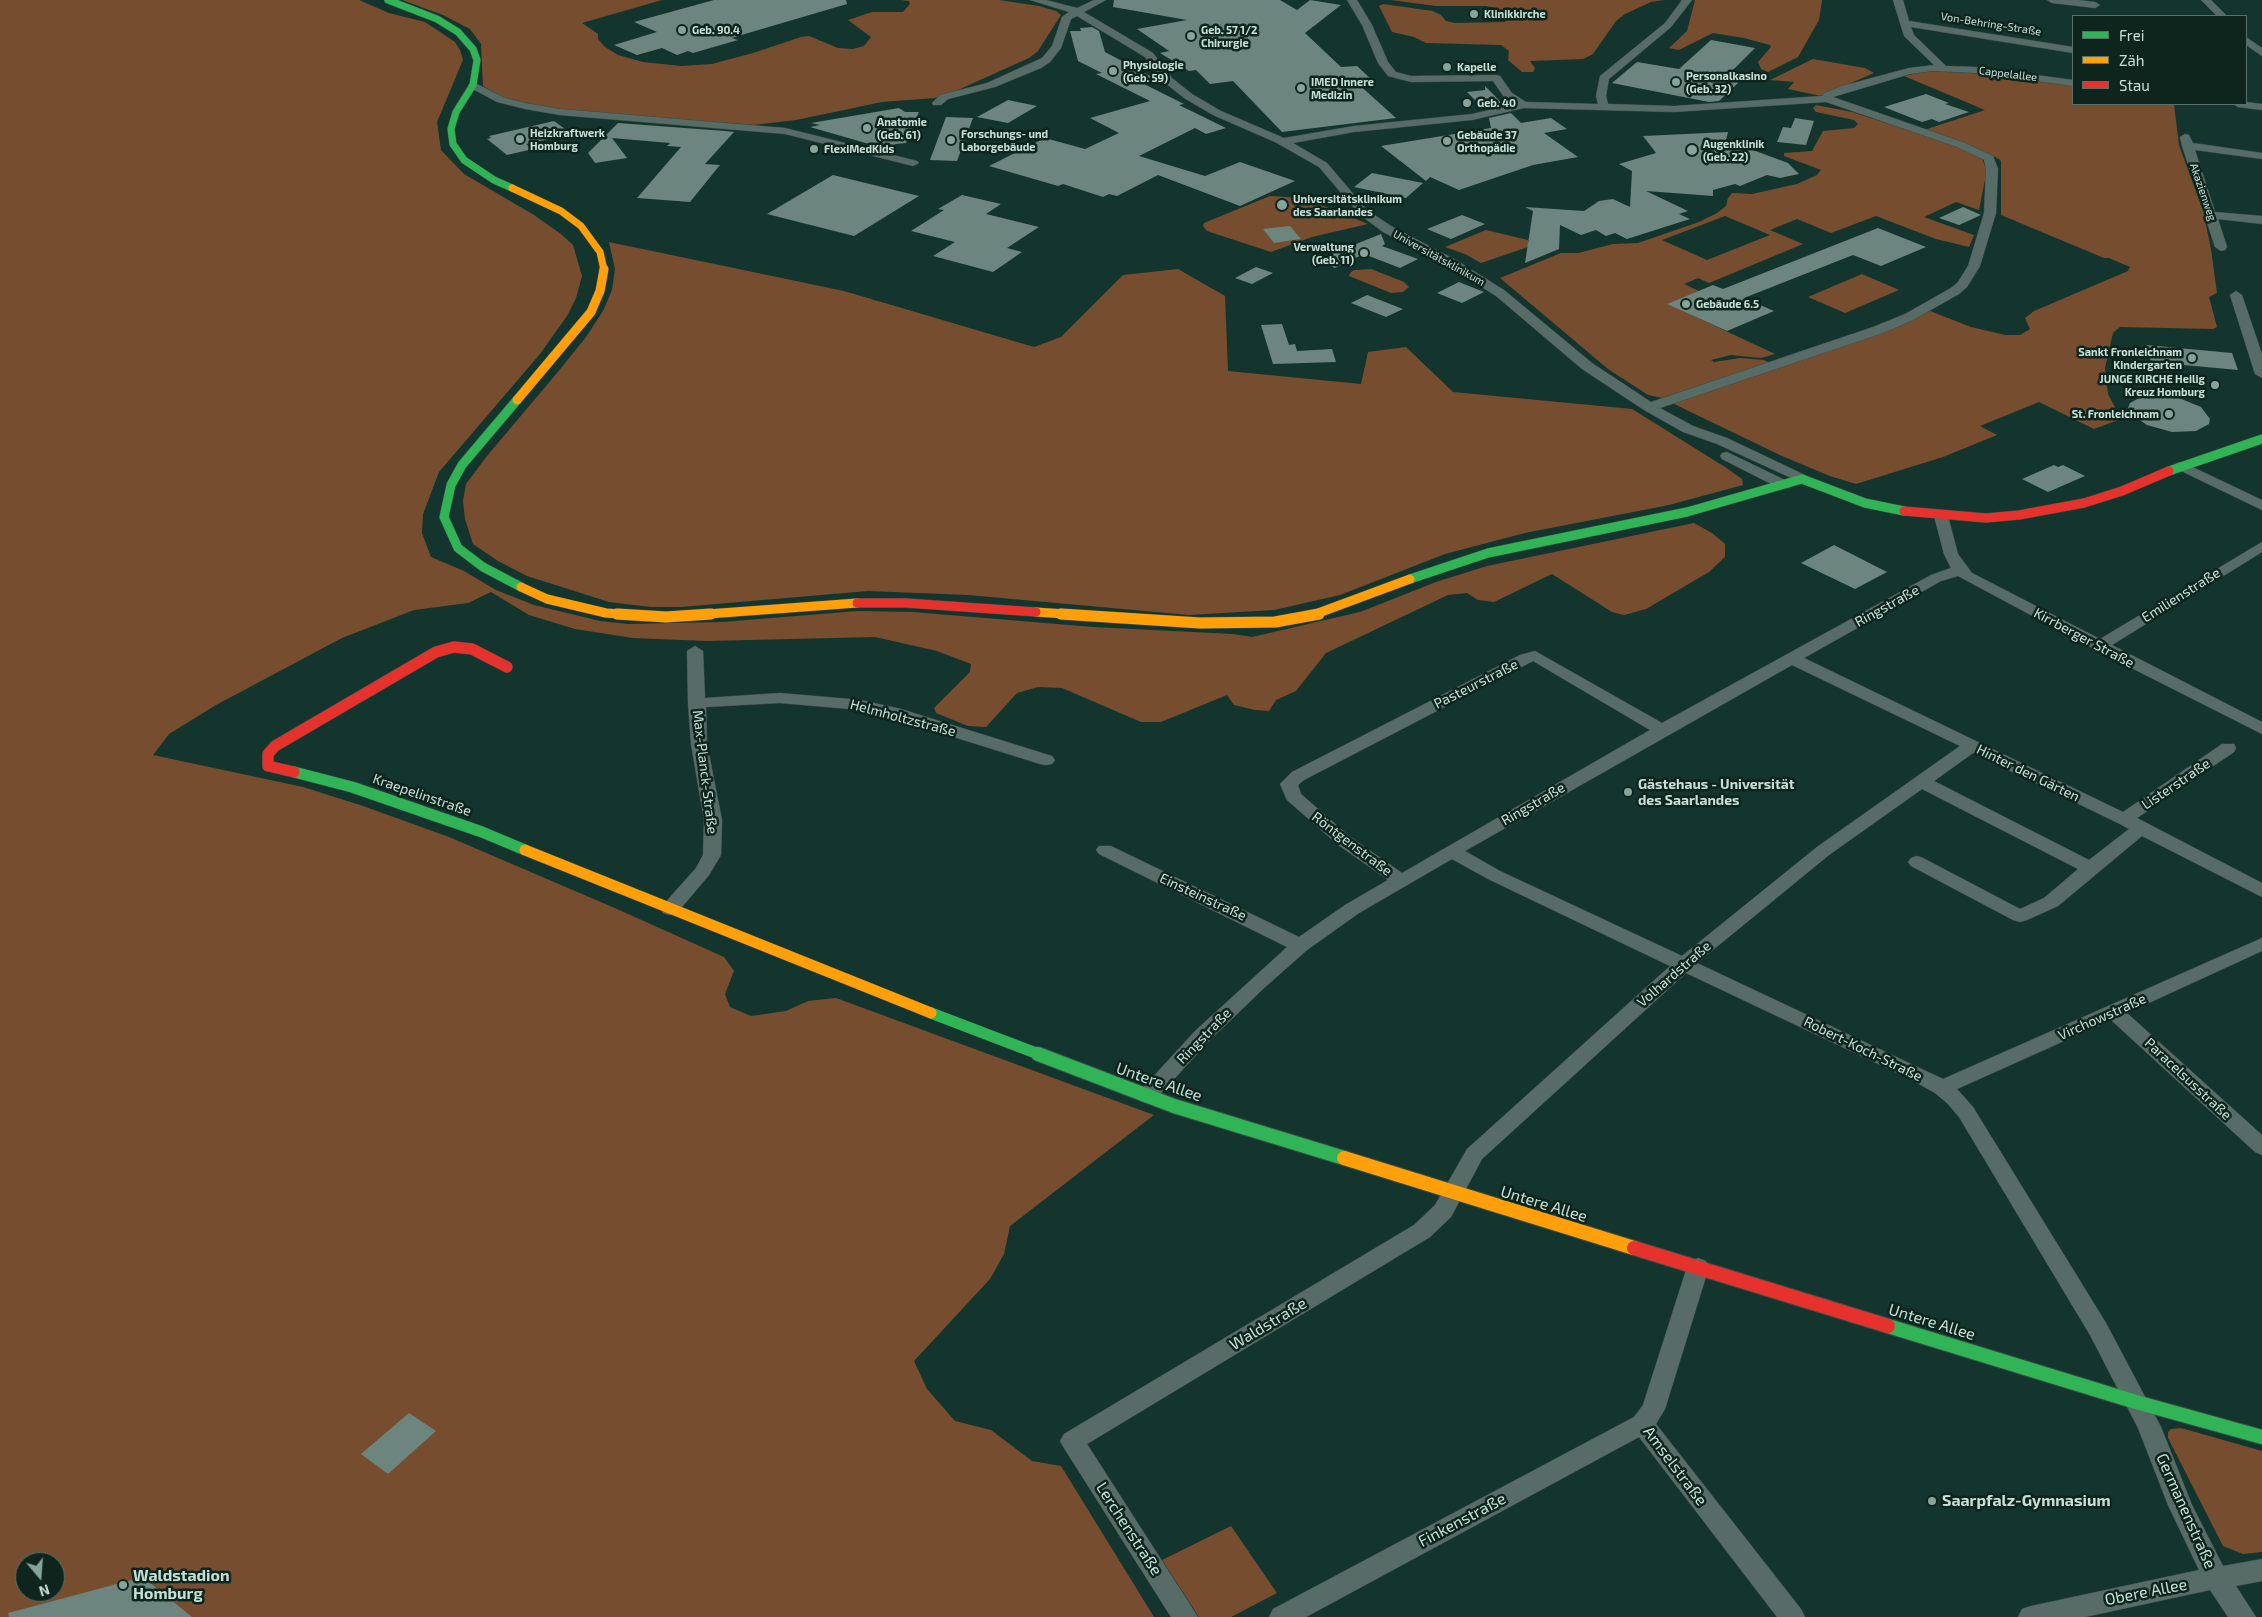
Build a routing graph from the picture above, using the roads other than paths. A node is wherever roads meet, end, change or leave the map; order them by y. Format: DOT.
graph roads {
  1 [pos="388,0"];
  2 [pos="1035,0"];
  3 [pos="1101,0"];
  4 [pos="1352,0"];
  5 [pos="1687,0"];
  6 [pos="1898,0"];
  7 [pos="2052,0"];
  8 [pos="2206,0"];
  9 [pos="2095,5"];
  10 [pos="1075,11"];
  11 [pos="2221,15"];
  12 [pos="1904,23"];
  13 [pos="2247,41"];
  14 [pos="2072,50"];
  15 [pos="2262,53"];
  16 [pos="1943,68"];
  17 [pos="2072,83"];
  18 [pos="473,85"];
  19 [pos="1827,99"];
  20 [pos="937,103"];
  21 [pos="1524,105"];
  22 [pos="2246,105"];
  23 [pos="1604,107"];
  24 [pos="2262,107"];
  25 [pos="1283,142"];
  26 [pos="2262,156"];
  27 [pos="913,163"];
  28 [pos="2211,215"];
  29 [pos="2262,220"];
  30 [pos="2221,247"];
  31 [pos="2236,295"];
  32 [pos="2262,374"];
  33 [pos="1649,407"];
  34 [pos="1688,429"];
  35 [pos="2262,439"];
  36 [pos="2182,466"];
  37 [pos="1801,485"];
  38 [pos="1784,486"];
  39 [pos="2112,494"];
  40 [pos="1839,506"];
  41 [pos="2262,506"];
  42 [pos="2057,520"];
  43 [pos="2040,523"];
  44 [pos="1946,524"];
  45 [pos="1969,528"];
  46 [pos="2262,546"];
  47 [pos="1961,570"];
  48 [pos="2100,646"];
  49 [pos="695,651"];
  50 [pos="1793,659"];
  51 [pos="507,667"];
  52 [pos="696,702"];
  53 [pos="2261,728"];
  54 [pos="1662,730"];
  55 [pos="1972,746"];
  56 [pos="2228,748"];
  57 [pos="1046,760"];
  58 [pos="1920,780"];
  59 [pos="1289,784"];
  60 [pos="2124,819"];
  61 [pos="2141,828"];
  62 [pos="1105,850"];
  63 [pos="1451,851"];
  64 [pos="1917,862"];
  65 [pos="2090,868"];
  66 [pos="1400,880"];
  67 [pos="2262,891"];
  68 [pos="670,909"];
  69 [pos="2262,944"];
  70 [pos="1300,946"];
  71 [pos="1684,964"];
  72 [pos="827,973"];
  73 [pos="2114,1012"];
  74 [pos="1942,1088"];
  75 [pos="1148,1096"];
  76 [pos="2262,1147"];
  77 [pos="1452,1193"];
  78 [pos="1698,1267"];
  79 [pos="2136,1402"];
  80 [pos="1642,1424"];
  81 [pos="2262,1437"];
  82 [pos="1072,1441"];
  83 [pos="2262,1570"];
  84 [pos="2216,1578"];
  85 [pos="1185,1617"];
  86 [pos="1282,1617"];
  87 [pos="1792,1617"];
  88 [pos="2031,1617"];
  89 [pos="2243,1617"];
  1 -- 18 [label="street"];
  2 -- 10 [label="street, Universitätsklinikum"];
  3 -- 10 [label="street"];
  4 -- 21 [label="street"];
  5 -- 23 [label="street"];
  6 -- 12 [label="street"];
  7 -- 9 [label="street"];
  8 -- 11 [label="street"];
  10 -- 20 [label="street"];
  10 -- 25 [label="street, Universitätsklinikum"];
  12 -- 14 [label="street, Von-Behring-Straße"];
  12 -- 16 [label="street"];
  13 -- 15 [label="street"];
  16 -- 17 [label="street, Cappelallee"];
  16 -- 19 [label="street, Cappelallee"];
  18 -- 27 [label="street"];
  18 -- 38 [label="street"];
  19 -- 23 [label="street"];
  19 -- 33 [label="street"];
  21 -- 23 [label="street"];
  21 -- 25 [label="street"];
  22 -- 24 [label="street"];
  25 -- 33 [label="street, Universitätsklinikum"];
  26 -- 28 [label="street, Akazienweg"];
  28 -- 29 [label="street"];
  28 -- 30 [label="street, Akazienweg"];
  31 -- 32 [label="street"];
  33 -- 34 [label="street, Universitätsklinikum"];
  34 -- 37 [label="street"];
  34 -- 38 [label="street"];
  35 -- 36 [label="street"];
  36 -- 39 [label="street"];
  36 -- 41 [label="street"];
  37 -- 38 [label="street"];
  37 -- 44 [label="street"];
  39 -- 42 [label="street"];
  39 -- 44 [label="street"];
  40 -- 44 [label="street"];
  43 -- 45 [label="street"];
  44 -- 47 [label="street, Kirrberger Straße"];
  46 -- 48 [label="street, Emilienstraße"];
  47 -- 48 [label="street, Kirrberger Straße"];
  47 -- 50 [label="street, Ringstraße"];
  48 -- 53 [label="street, Kirrberger Straße"];
  49 -- 52 [label="street, Max-Planck-Straße"];
  50 -- 54 [label="street, Ringstraße"];
  50 -- 55 [label="street, Hinter den Gärten"];
  51 -- 68 [label="street, Kraepelinstraße"];
  52 -- 57 [label="street, Helmholtzstraße"];
  52 -- 68 [label="street, Max-Planck-Straße"];
  54 -- 59 [label="street, Pasteurstraße"];
  54 -- 63 [label="street, Ringstraße"];
  55 -- 58 [label="street, Volhardstraße"];
  55 -- 60 [label="street, Hinter den Gärten"];
  56 -- 60 [label="street, Listerstraße"];
  58 -- 65 [label="street"];
  58 -- 71 [label="street, Volhardstraße"];
  59 -- 66 [label="street, Röntgenstraße"];
  60 -- 61 [label="street, Hinter den Gärten"];
  61 -- 65 [label="street"];
  61 -- 67 [label="street, Hinter den Gärten"];
  62 -- 70 [label="street, Einsteinstraße"];
  63 -- 66 [label="street, Ringstraße"];
  63 -- 71 [label="street, Robert-Koch-Straße"];
  64 -- 65 [label="street"];
  66 -- 70 [label="street, Ringstraße"];
  68 -- 72 [label="street, Kraepelinstraße"];
  69 -- 73 [label="street, Virchowstraße"];
  70 -- 75 [label="street, Ringstraße"];
  71 -- 74 [label="street, Robert-Koch-Straße"];
  71 -- 77 [label="street, Volhardstraße"];
  72 -- 75 [label="street, Untere Allee"];
  73 -- 74 [label="street, Virchowstraße"];
  73 -- 76 [label="street, Paracelsusstraße"];
  74 -- 79 [label="street, Robert-Koch-Straße"];
  75 -- 77 [label="street, Untere Allee"];
  77 -- 78 [label="street, Untere Allee"];
  77 -- 82 [label="street, Waldstraße"];
  78 -- 79 [label="street, Untere Allee"];
  78 -- 80 [label="street, Amselstraße"];
  79 -- 81 [label="street, Untere Allee"];
  79 -- 84 [label="street, Germanenstraße"];
  80 -- 86 [label="street, Finkenstraße"];
  80 -- 87 [label="street, Amselstraße"];
  82 -- 85 [label="street, Lerchenstraße"];
  83 -- 84 [label="street, Obere Allee"];
  84 -- 88 [label="street, Obere Allee"];
  84 -- 89 [label="street, Germanenstraße"];
}
